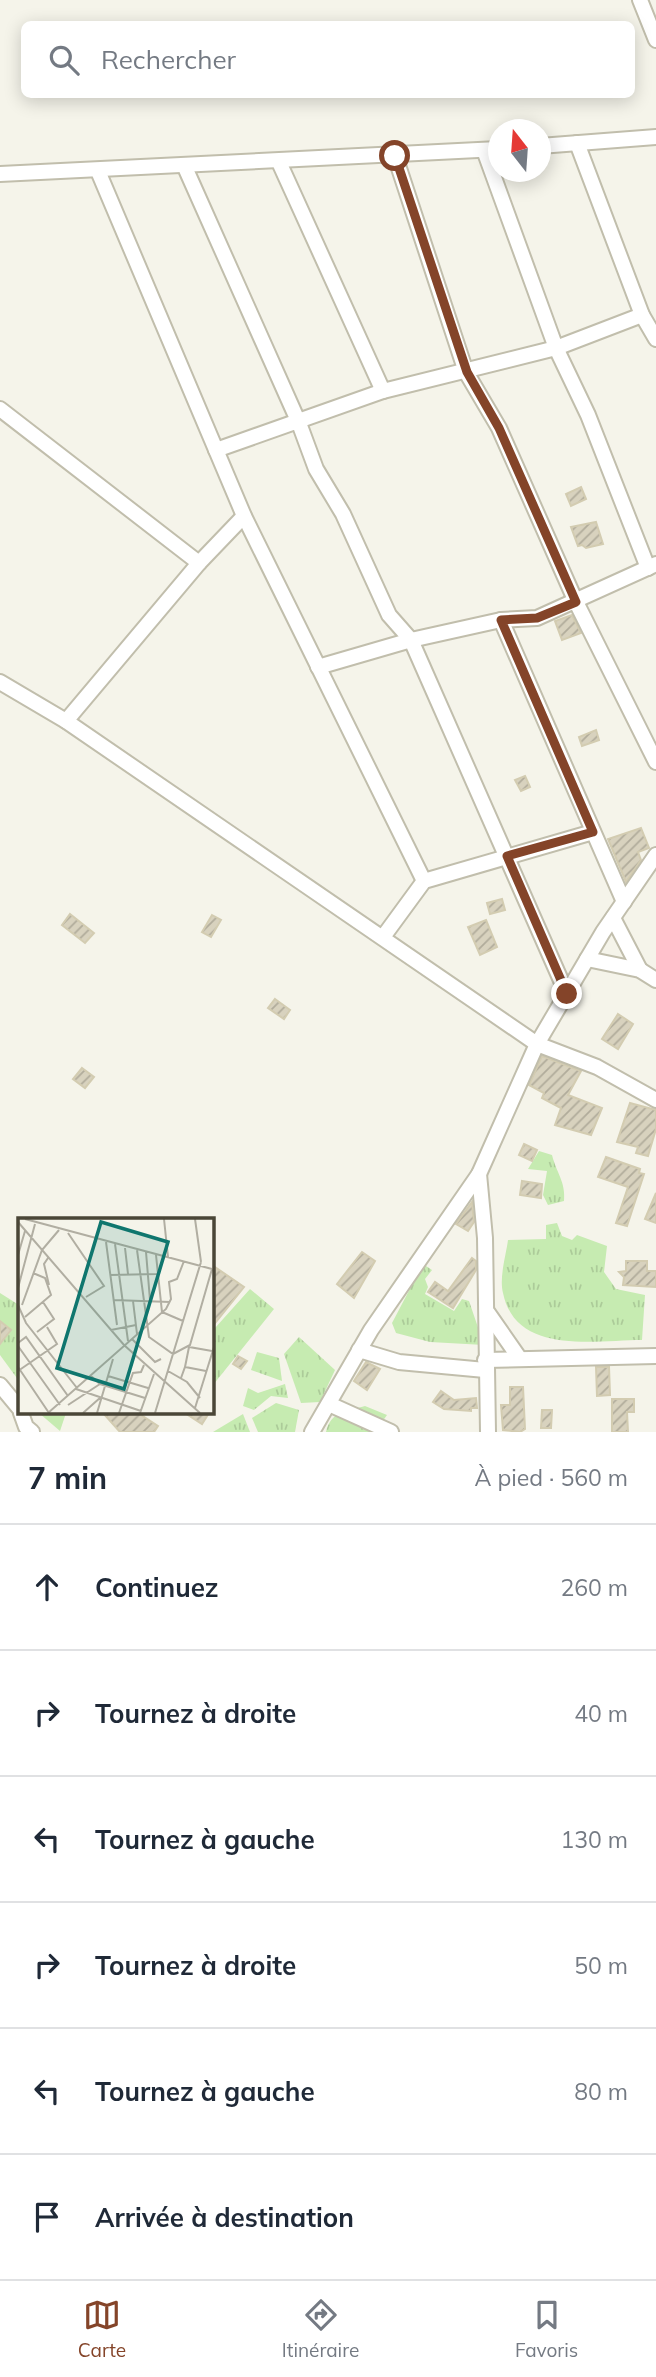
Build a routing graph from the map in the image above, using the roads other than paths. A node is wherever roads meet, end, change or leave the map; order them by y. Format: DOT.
graph roads {
  1 [pos="640,0"];
  2 [pos="656,40"];
  3 [pos="656,137"];
  4 [pos="578,143"];
  5 [pos="551,145"];
  6 [pos="488,149"];
  7 [pos="395,156"];
  8 [pos="279,162"];
  9 [pos="184,165"];
  10 [pos="98,171"];
  11 [pos="0,174"];
  12 [pos="502,182"];
  13 [pos="642,316"];
  14 [pos="656,339"];
  15 [pos="556,348"];
  16 [pos="467,372"];
  17 [pos="383,391"];
  18 [pos="0,409"];
  19 [pos="299,423"];
  20 [pos="216,450"];
  21 [pos="244,516"];
  22 [pos="199,562"];
  23 [pos="652,566"];
  24 [pos="576,602"];
  25 [pos="501,620"];
  26 [pos="411,640"];
  27 [pos="318,667"];
  28 [pos="0,682"];
  29 [pos="66,721"];
  30 [pos="656,762"];
  31 [pos="593,832"];
  32 [pos="656,855"];
  33 [pos="507,856"];
  34 [pos="424,881"];
  35 [pos="624,902"];
  36 [pos="613,918"];
  37 [pos="383,937"];
  38 [pos="587,959"];
  39 [pos="640,970"];
  40 [pos="656,980"];
  41 [pos="567,994"];
  42 [pos="537,1044"];
  43 [pos="656,1100"];
  44 [pos="479,1174"];
  45 [pos="488,1313"];
  46 [pos="359,1350"];
  47 [pos="656,1356"];
  48 [pos="520,1359"];
  49 [pos="485,1365"];
  50 [pos="0,1385"];
  51 [pos="329,1404"];
  52 [pos="18,1408"];
  53 [pos="21,1414"];
  54 [pos="32,1432"];
  55 [pos="312,1432"];
  56 [pos="391,1432"];
  57 [pos="488,1432"];
  1 -- 2 [label="street"];
  3 -- 4 [label="street"];
  4 -- 5 [label="street"];
  4 -- 13 [label="street"];
  6 -- 7 [label="street"];
  7 -- 8 [label="street"];
  7 -- 16 [label="street"];
  8 -- 9 [label="street"];
  8 -- 17 [label="street"];
  9 -- 10 [label="street"];
  9 -- 19 [label="street"];
  10 -- 11 [label="street"];
  10 -- 20 [label="street"];
  12 -- 15 [label="street"];
  13 -- 14 [label="street"];
  13 -- 15 [label="street"];
  15 -- 16 [label="street"];
  15 -- 23 [label="street"];
  16 -- 17 [label="street"];
  16 -- 24 [label="street"];
  17 -- 19 [label="street"];
  18 -- 22 [label="street"];
  19 -- 20 [label="street"];
  19 -- 26 [label="street"];
  20 -- 21 [label="street"];
  21 -- 22 [label="street"];
  21 -- 27 [label="street"];
  22 -- 29 [label="street"];
  23 -- 24 [label="street"];
  24 -- 25 [label="street"];
  24 -- 30 [label="street"];
  25 -- 26 [label="street"];
  25 -- 31 [label="street"];
  26 -- 27 [label="street"];
  26 -- 33 [label="street"];
  27 -- 34 [label="street"];
  28 -- 29 [label="street"];
  29 -- 37 [label="street"];
  31 -- 33 [label="street"];
  31 -- 35 [label="street"];
  32 -- 35 [label="street"];
  33 -- 34 [label="street"];
  33 -- 41 [label="street"];
  34 -- 37 [label="street"];
  35 -- 36 [label="street"];
  36 -- 38 [label="street"];
  36 -- 39 [label="street"];
  37 -- 42 [label="street"];
  38 -- 39 [label="street"];
  38 -- 41 [label="street"];
  39 -- 40 [label="street"];
  41 -- 42 [label="street"];
  42 -- 43 [label="street"];
  42 -- 44 [label="street"];
  44 -- 45 [label="street"];
  44 -- 46 [label="street"];
  45 -- 48 [label="street"];
  45 -- 49 [label="street"];
  46 -- 49 [label="street"];
  46 -- 51 [label="street"];
  47 -- 48 [label="street"];
  48 -- 49 [label="street"];
  49 -- 57 [label="street"];
  50 -- 52 [label="street"];
  51 -- 55 [label="street"];
  51 -- 56 [label="street"];
  53 -- 54 [label="street"];
}
